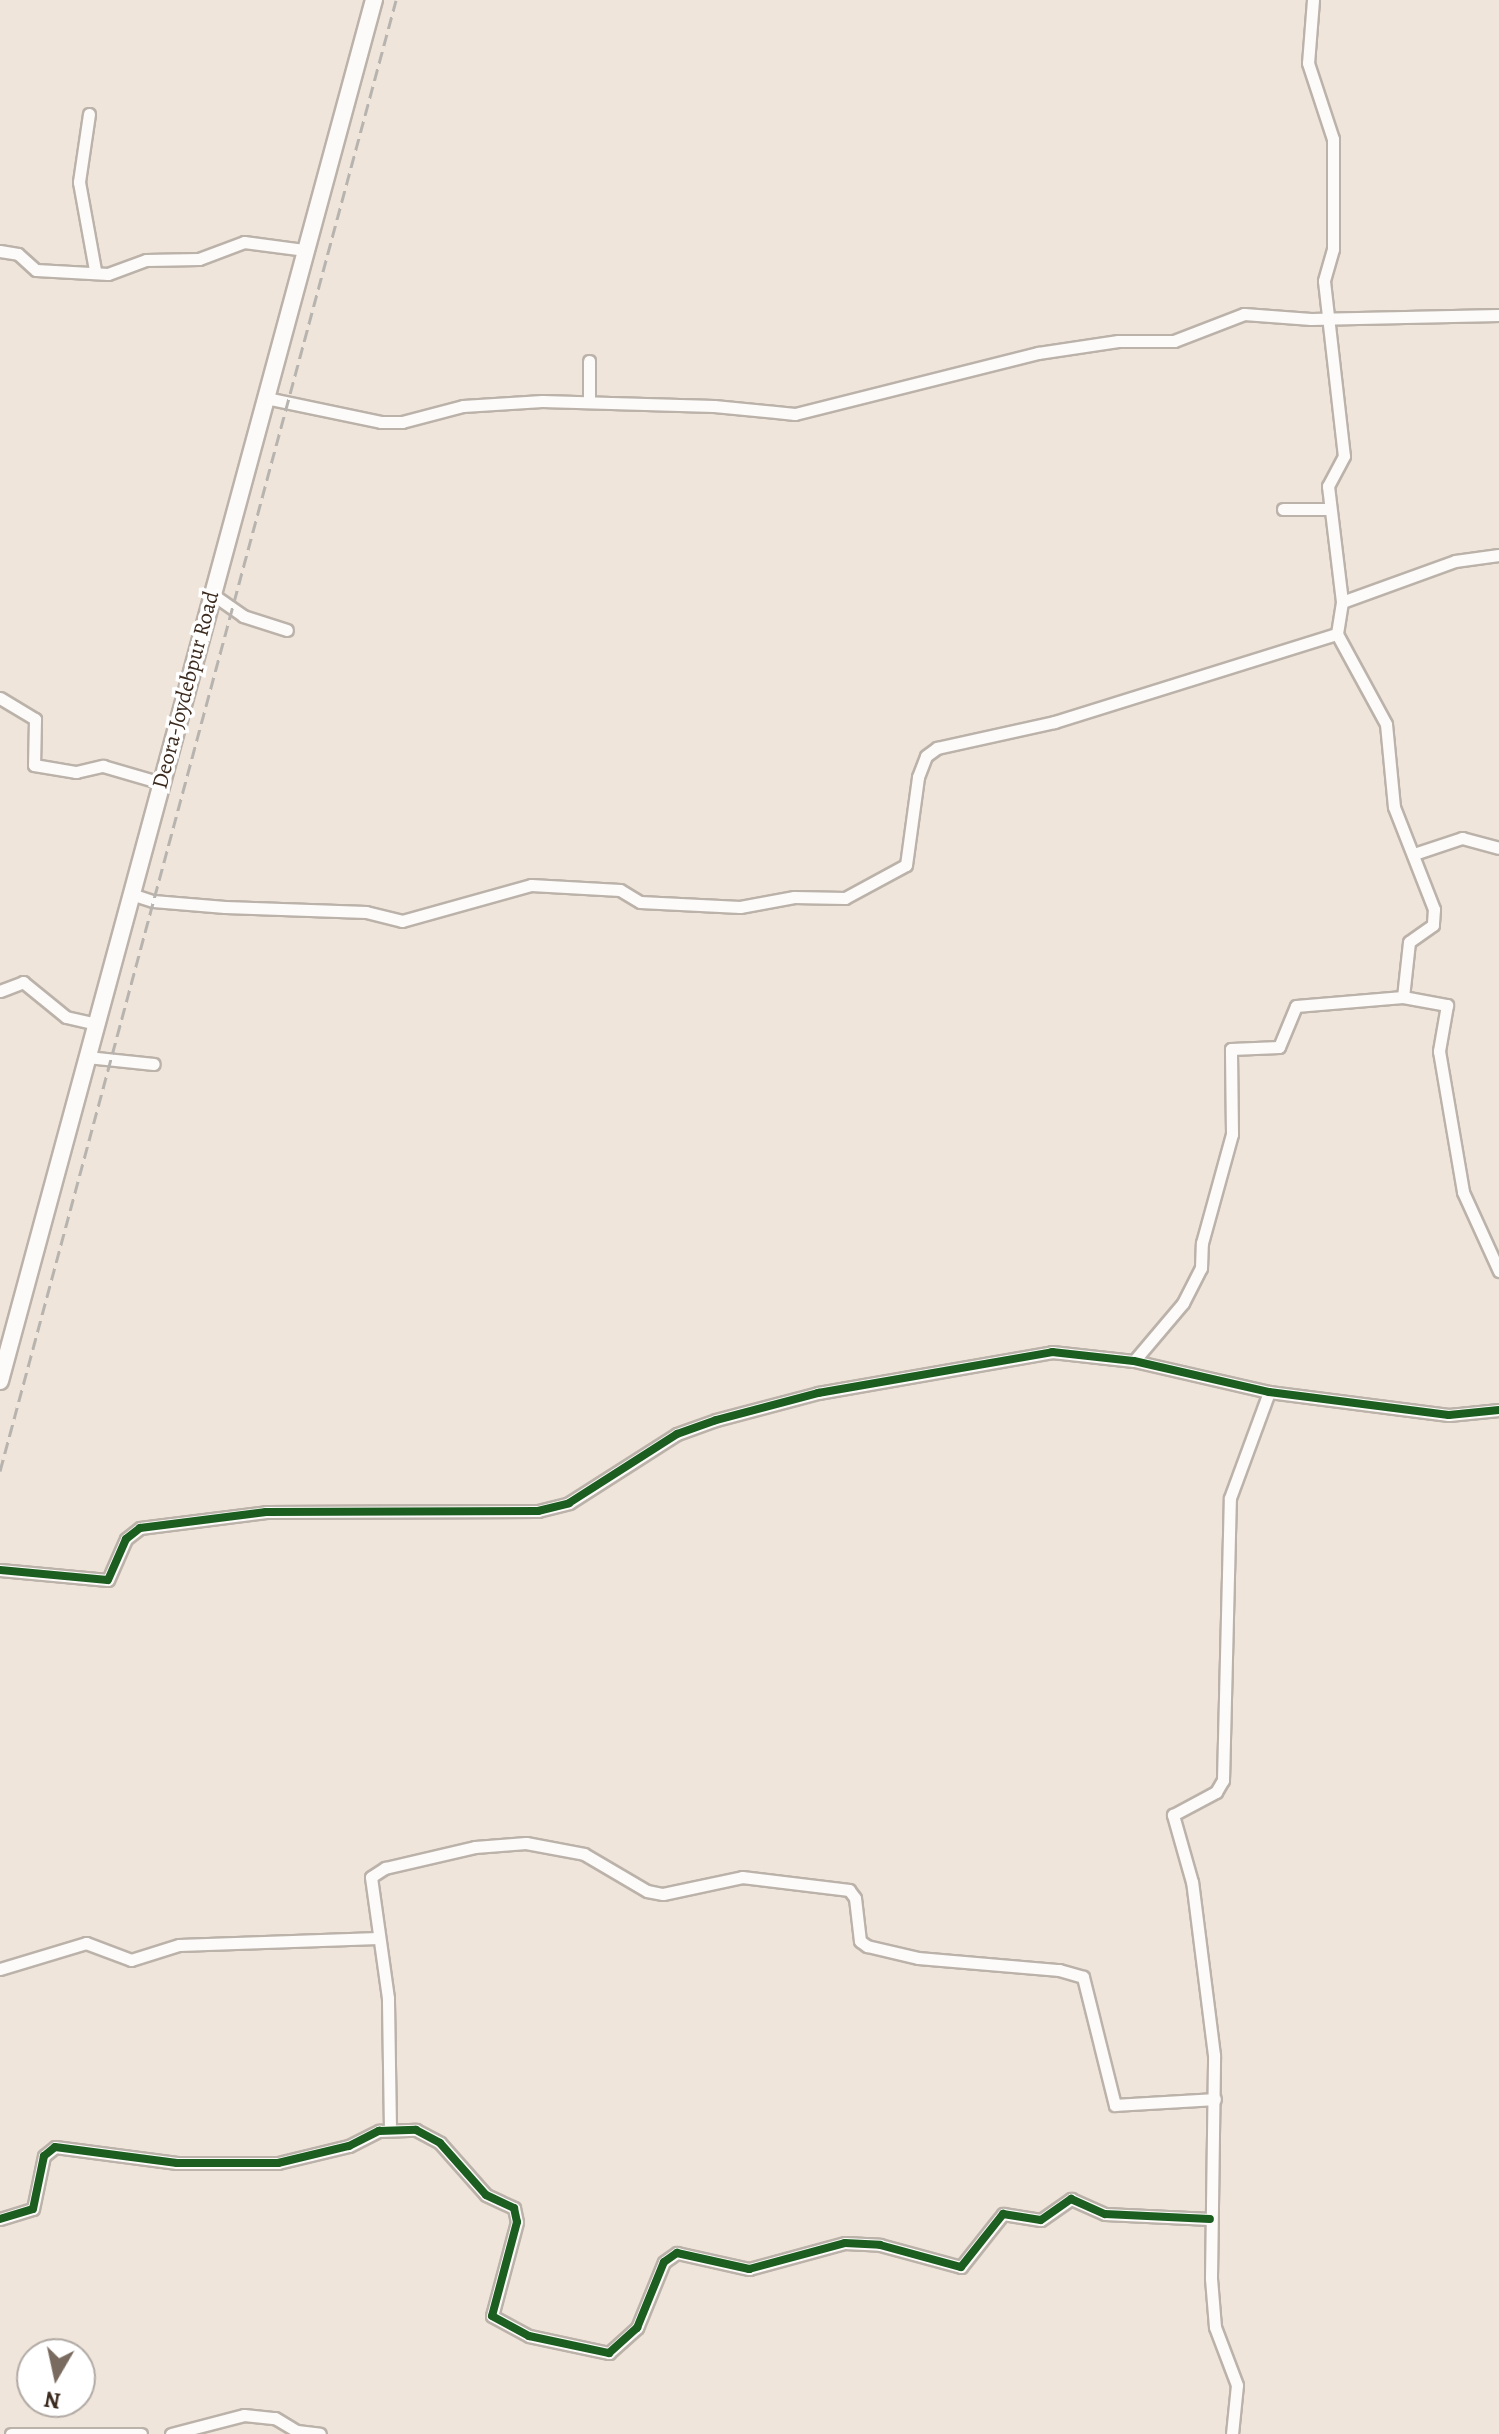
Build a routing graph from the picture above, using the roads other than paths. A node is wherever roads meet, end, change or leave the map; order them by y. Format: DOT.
graph roads {
  1 [pos="374,0"];
  2 [pos="1313,0"];
  3 [pos="89,114"];
  4 [pos="305,250"];
  5 [pos="0,251"];
  6 [pos="95,270"];
  7 [pos="1326,315"];
  8 [pos="1499,315"];
  9 [pos="589,361"];
  10 [pos="266,398"];
  11 [pos="589,400"];
  12 [pos="1283,509"];
  13 [pos="1328,509"];
  14 [pos="1499,555"];
  15 [pos="212,594"];
  16 [pos="1342,602"];
  17 [pos="287,630"];
  18 [pos="1337,634"];
  19 [pos="0,698"];
  20 [pos="161,783"];
  21 [pos="1499,848"];
  22 [pos="1414,854"];
  23 [pos="131,894"];
  24 [pos="0,991"];
  25 [pos="1403,997"];
  26 [pos="96,1024"];
  27 [pos="87,1057"];
  28 [pos="154,1064"];
  29 [pos="1499,1271"];
  30 [pos="1134,1361"];
  31 [pos="0,1381"];
  32 [pos="1269,1392"];
  33 [pos="1499,1410"];
  34 [pos="0,1570"];
  35 [pos="378,1938"];
  36 [pos="0,1969"];
  37 [pos="1215,2099"];
  38 [pos="390,2129"];
  39 [pos="0,2219"];
  40 [pos="1210,2219"];
  41 [pos="11,2434"];
  42 [pos="141,2434"];
  43 [pos="171,2434"];
  44 [pos="320,2434"];
  45 [pos="1232,2434"];
  1 -- 4 [label="street, Deora-Joydebpur Road"];
  2 -- 7 [label="street"];
  3 -- 6 [label="street"];
  4 -- 6 [label="street"];
  4 -- 10 [label="street, Deora-Joydebpur Road"];
  5 -- 6 [label="street"];
  7 -- 8 [label="street"];
  7 -- 11 [label="street"];
  7 -- 13 [label="street"];
  9 -- 11 [label="street"];
  10 -- 11 [label="street"];
  10 -- 15 [label="street, Deora-Joydebpur Road"];
  12 -- 13 [label="street"];
  13 -- 16 [label="street"];
  14 -- 16 [label="street"];
  15 -- 17 [label="street"];
  15 -- 20 [label="street, Deora-Joydebpur Road"];
  16 -- 18 [label="street"];
  18 -- 22 [label="street"];
  18 -- 23 [label="street"];
  19 -- 20 [label="street"];
  20 -- 23 [label="street, Deora-Joydebpur Road"];
  21 -- 22 [label="street"];
  22 -- 25 [label="street"];
  23 -- 26 [label="street, Deora-Joydebpur Road"];
  24 -- 26 [label="street"];
  25 -- 29 [label="street"];
  25 -- 30 [label="street"];
  26 -- 27 [label="street, Deora-Joydebpur Road"];
  27 -- 28 [label="street"];
  27 -- 31 [label="street, Deora-Joydebpur Road"];
  30 -- 32 [label="street"];
  30 -- 34 [label="street"];
  32 -- 33 [label="street"];
  32 -- 37 [label="street"];
  35 -- 36 [label="street"];
  35 -- 37 [label="street"];
  35 -- 38 [label="street"];
  37 -- 40 [label="street"];
  38 -- 39 [label="street"];
  38 -- 40 [label="street"];
  40 -- 45 [label="street"];
  41 -- 42 [label="street"];
  43 -- 44 [label="street"];
}
